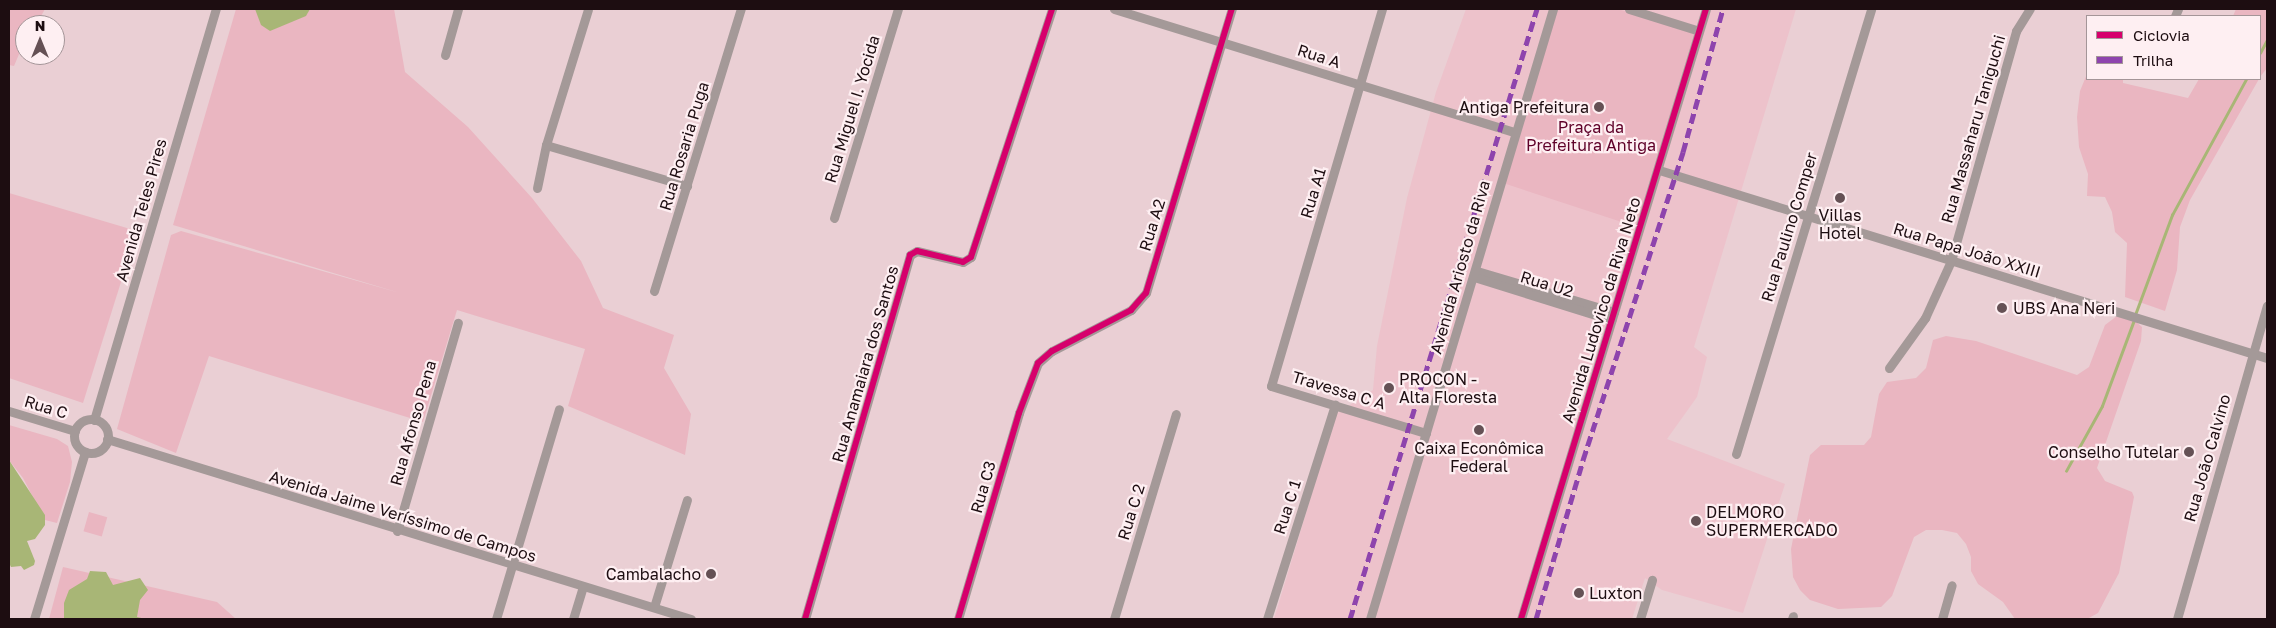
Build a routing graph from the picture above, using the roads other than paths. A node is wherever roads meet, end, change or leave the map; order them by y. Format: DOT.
graph roads {
  1 [pos="216,9"];
  2 [pos="458,9"];
  3 [pos="588,9"];
  4 [pos="741,9"];
  5 [pos="898,9"];
  6 [pos="1052,9"];
  7 [pos="1114,9"];
  8 [pos="1232,9"];
  9 [pos="1382,9"];
  10 [pos="1552,9"];
  11 [pos="1628,9"];
  12 [pos="1706,9"];
  13 [pos="1871,9"];
  14 [pos="2030,9"];
  15 [pos="1699,31"];
  16 [pos="1223,41"];
  17 [pos="445,55"];
  18 [pos="1361,85"];
  19 [pos="1514,132"];
  20 [pos="546,145"];
  21 [pos="1659,170"];
  22 [pos="687,186"];
  23 [pos="537,188"];
  24 [pos="1808,215"];
  25 [pos="834,218"];
  26 [pos="1951,261"];
  27 [pos="1475,274"];
  28 [pos="654,291"];
  29 [pos="2267,306"];
  30 [pos="1612,316"];
  31 [pos="458,323"];
  32 [pos="2253,353"];
  33 [pos="2267,358"];
  34 [pos="1038,363"];
  35 [pos="1889,368"];
  36 [pos="1271,386"];
  37 [pos="1335,405"];
  38 [pos="559,409"];
  39 [pos="9,411"];
  40 [pos="1176,414"];
  41 [pos="94,420"];
  42 [pos="75,431"];
  43 [pos="1426,433"];
  44 [pos="107,439"];
  45 [pos="85,452"];
  46 [pos="1736,454"];
  47 [pos="687,500"];
  48 [pos="397,531"];
  49 [pos="512,564"];
  50 [pos="1652,580"];
  51 [pos="1952,585"];
  52 [pos="583,587"];
  53 [pos="654,607"];
  54 [pos="34,619"];
  55 [pos="496,619"];
  56 [pos="573,619"];
  57 [pos="691,619"];
  58 [pos="805,619"];
  59 [pos="958,619"];
  60 [pos="1114,619"];
  61 [pos="1267,619"];
  62 [pos="1370,619"];
  63 [pos="1521,619"];
  64 [pos="1640,619"];
  65 [pos="1942,619"];
  66 [pos="2177,619"];
  1 -- 41 [label="street, Avenida Teles Pires"];
  2 -- 17 [label="street"];
  3 -- 20 [label="street"];
  4 -- 22 [label="street, Rua Rosaria Puga"];
  5 -- 25 [label="street, Rua Miguel I. Yocida"];
  6 -- 58 [label="street, Rua Anamaiara dos Santos"];
  7 -- 16 [label="street, Rua A"];
  8 -- 16 [label="street, Rua A2"];
  9 -- 18 [label="street, Rua A1"];
  10 -- 19 [label="street, Avenida Ariosto da Riva"];
  11 -- 15 [label="street"];
  12 -- 15 [label="street, Avenida Ludovico da Riva Neto"];
  13 -- 24 [label="street, Rua Paulino Comper"];
  14 -- 26 [label="street, Rua Massaharu Taniguchi"];
  15 -- 21 [label="street, Avenida Ludovico da Riva Neto"];
  16 -- 18 [label="street, Rua A"];
  16 -- 34 [label="street, Rua A2"];
  18 -- 19 [label="street, Rua A"];
  18 -- 36 [label="street, Rua A1"];
  19 -- 27 [label="street, Avenida Ariosto da Riva"];
  20 -- 22 [label="street"];
  20 -- 23 [label="street"];
  21 -- 24 [label="street, Rua Papa João XXIII"];
  21 -- 30 [label="street, Avenida Ludovico da Riva Neto"];
  22 -- 28 [label="street, Rua Rosaria Puga"];
  24 -- 26 [label="street, Rua Papa João XXIII"];
  24 -- 46 [label="street, Rua Paulino Comper"];
  26 -- 32 [label="street, Rua Papa João XXIII"];
  26 -- 35 [label="street"];
  27 -- 30 [label="street, Rua U2"];
  27 -- 43 [label="street, Avenida Ariosto da Riva"];
  29 -- 32 [label="street, Rua João Calvino"];
  30 -- 63 [label="street, Avenida Ludovico da Riva Neto"];
  31 -- 48 [label="street, Rua Afonso Pena"];
  32 -- 33 [label="street, Rua Papa João XXIII"];
  32 -- 66 [label="street, Rua João Calvino"];
  34 -- 59 [label="street, Rua C3"];
  36 -- 37 [label="street, Travessa C A"];
  37 -- 43 [label="street, Travessa C A"];
  37 -- 61 [label="street, Rua C 1"];
  38 -- 49 [label="street"];
  39 -- 42 [label="street, Rua C"];
  40 -- 60 [label="street, Rua C 2"];
  41 -- 42 [label="street"];
  41 -- 44 [label="street"];
  42 -- 45 [label="street"];
  43 -- 62 [label="street, Avenida Ariosto da Riva"];
  44 -- 45 [label="street"];
  44 -- 48 [label="street, Avenida Jaime Veríssimo de Campos"];
  45 -- 54 [label="street"];
  47 -- 53 [label="street"];
  48 -- 49 [label="street, Avenida Jaime Veríssimo de Campos"];
  49 -- 52 [label="street, Avenida Jaime Veríssimo de Campos"];
  49 -- 55 [label="street"];
  50 -- 64 [label="street"];
  51 -- 65 [label="street"];
  52 -- 53 [label="street, Avenida Jaime Veríssimo de Campos"];
  52 -- 56 [label="street"];
  53 -- 57 [label="street, Avenida Jaime Veríssimo de Campos"];
}
